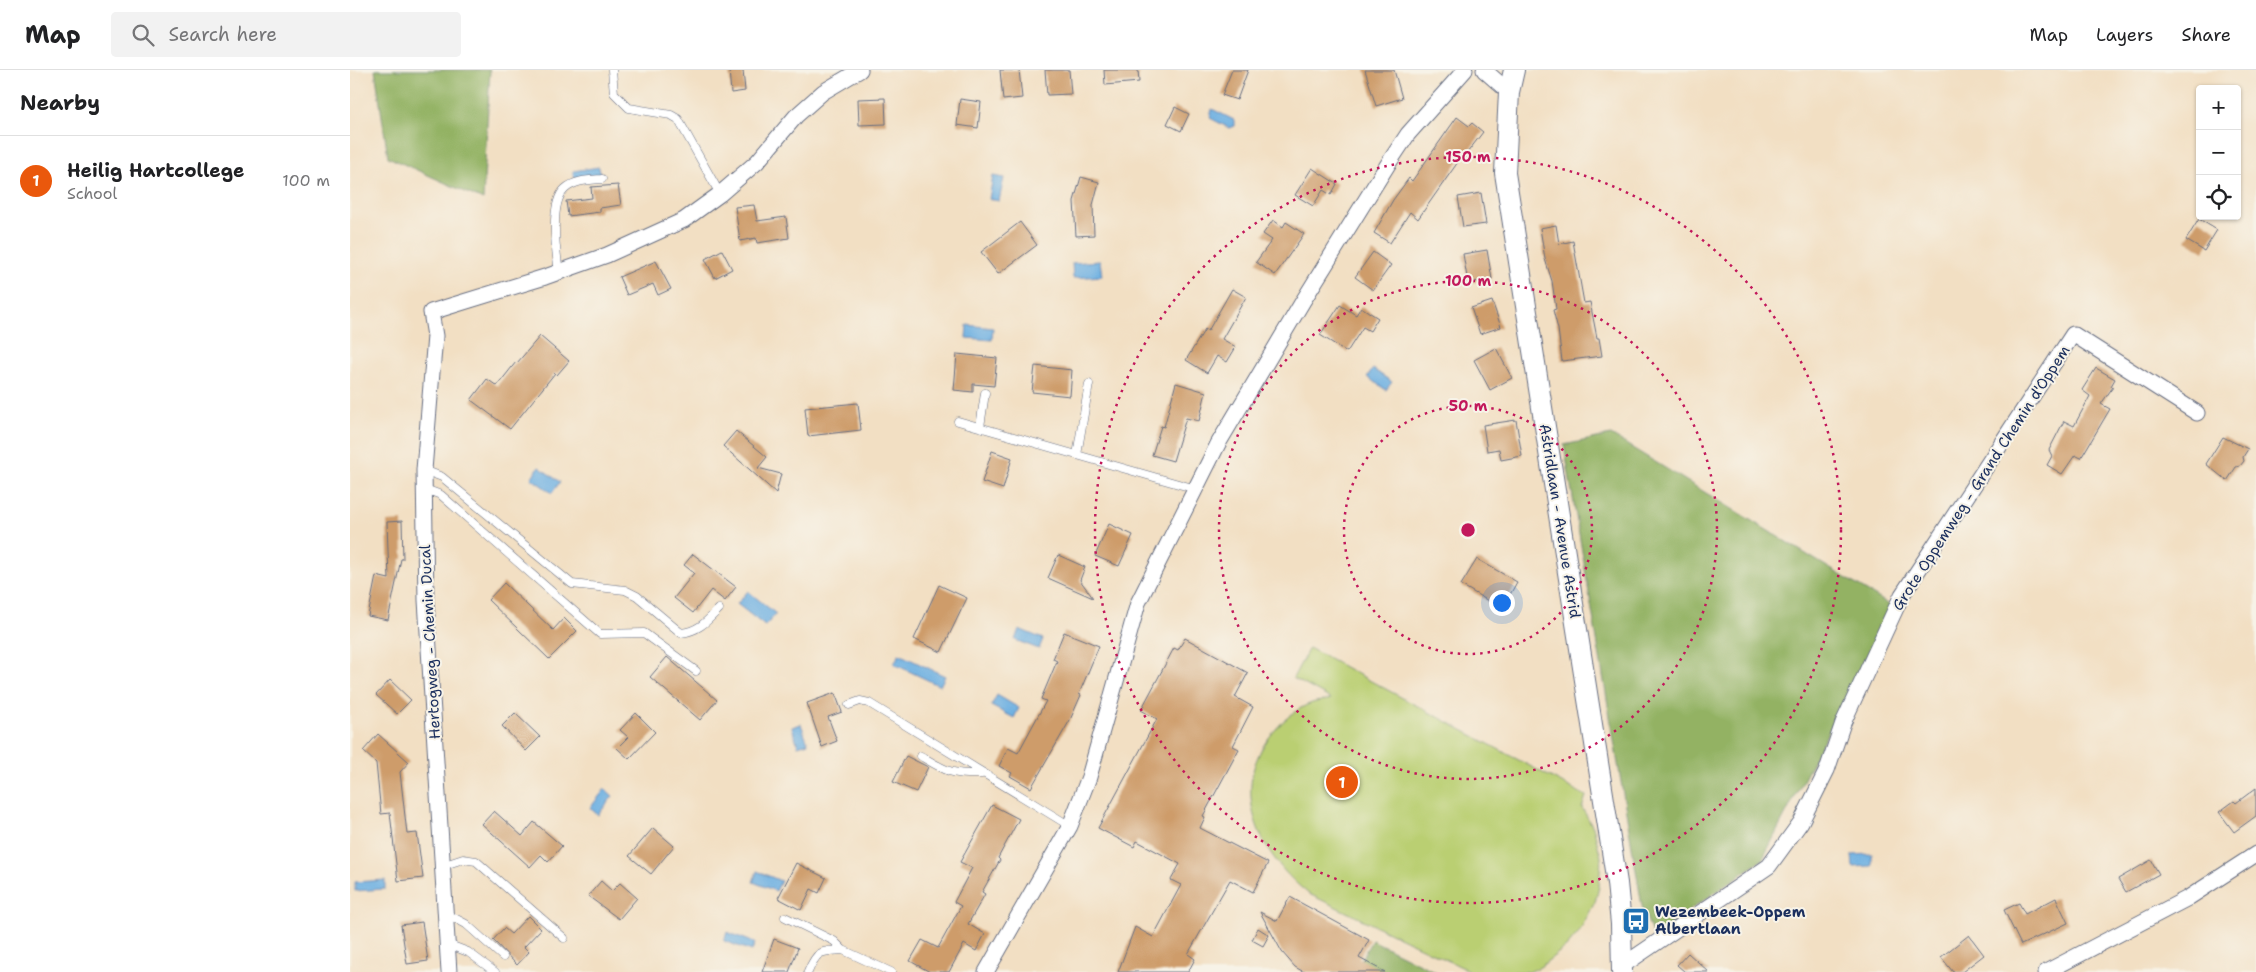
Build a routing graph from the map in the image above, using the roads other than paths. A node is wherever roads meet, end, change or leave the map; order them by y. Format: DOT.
graph roads {
  1 [pos="612,70"];
  2 [pos="860,70"];
  3 [pos="1465,70"];
  4 [pos="1484,70"];
  5 [pos="1514,70"];
  6 [pos="1509,92"];
  7 [pos="602,179"];
  8 [pos="720,194"];
  9 [pos="559,272"];
  10 [pos="1089,384"];
  11 [pos="985,393"];
  12 [pos="2197,413"];
  13 [pos="958,421"];
  14 [pos="980,427"];
  15 [pos="1077,455"];
  16 [pos="424,470"];
  17 [pos="425,489"];
  18 [pos="1196,489"];
  19 [pos="719,608"];
  20 [pos="696,671"];
  21 [pos="849,706"];
  22 [pos="921,756"];
  23 [pos="982,774"];
  24 [pos="1070,826"];
  25 [pos="2256,854"];
  26 [pos="442,866"];
  27 [pos="446,913"];
  28 [pos="785,917"];
  29 [pos="564,938"];
  30 [pos="447,944"];
  31 [pos="844,950"];
  32 [pos="503,957"];
  33 [pos="1622,969"];
  34 [pos="449,972"];
  35 [pos="495,972"];
  36 [pos="808,972"];
  37 [pos="891,972"];
  38 [pos="986,972"];
  39 [pos="2046,972"];
  1 -- 8 [label="lane"];
  2 -- 8 [label="street"];
  3 -- 18 [label="street"];
  4 -- 6 [label="street"];
  5 -- 6 [label="street, Astridlaan - Avenue Astrid"];
  6 -- 33 [label="street, Astridlaan - Avenue Astrid"];
  7 -- 9 [label="lane"];
  8 -- 9 [label="street"];
  9 -- 16 [label="street, Hertogweg - Chemin Ducal"];
  10 -- 15 [label="lane"];
  11 -- 14 [label="lane"];
  12 -- 33 [label="street, Grote Oppemweg - Grand Chemin d'Oppem"];
  13 -- 14 [label="lane"];
  14 -- 15 [label="lane"];
  15 -- 18 [label="lane"];
  16 -- 17 [label="street, Hertogweg - Chemin Ducal"];
  16 -- 19 [label="lane"];
  17 -- 20 [label="lane"];
  17 -- 26 [label="street, Hertogweg - Chemin Ducal"];
  18 -- 24 [label="street"];
  21 -- 23 [label="lane"];
  22 -- 23 [label="lane"];
  23 -- 24 [label="lane"];
  24 -- 38 [label="street"];
  25 -- 39 [label="street"];
  26 -- 27 [label="street, Hertogweg - Chemin Ducal"];
  26 -- 29 [label="lane"];
  27 -- 30 [label="street, Hertogweg - Chemin Ducal"];
  27 -- 32 [label="lane"];
  28 -- 31 [label="lane"];
  30 -- 34 [label="street, Hertogweg - Chemin Ducal"];
  30 -- 35 [label="lane"];
  31 -- 36 [label="lane"];
  31 -- 37 [label="lane"];
}
